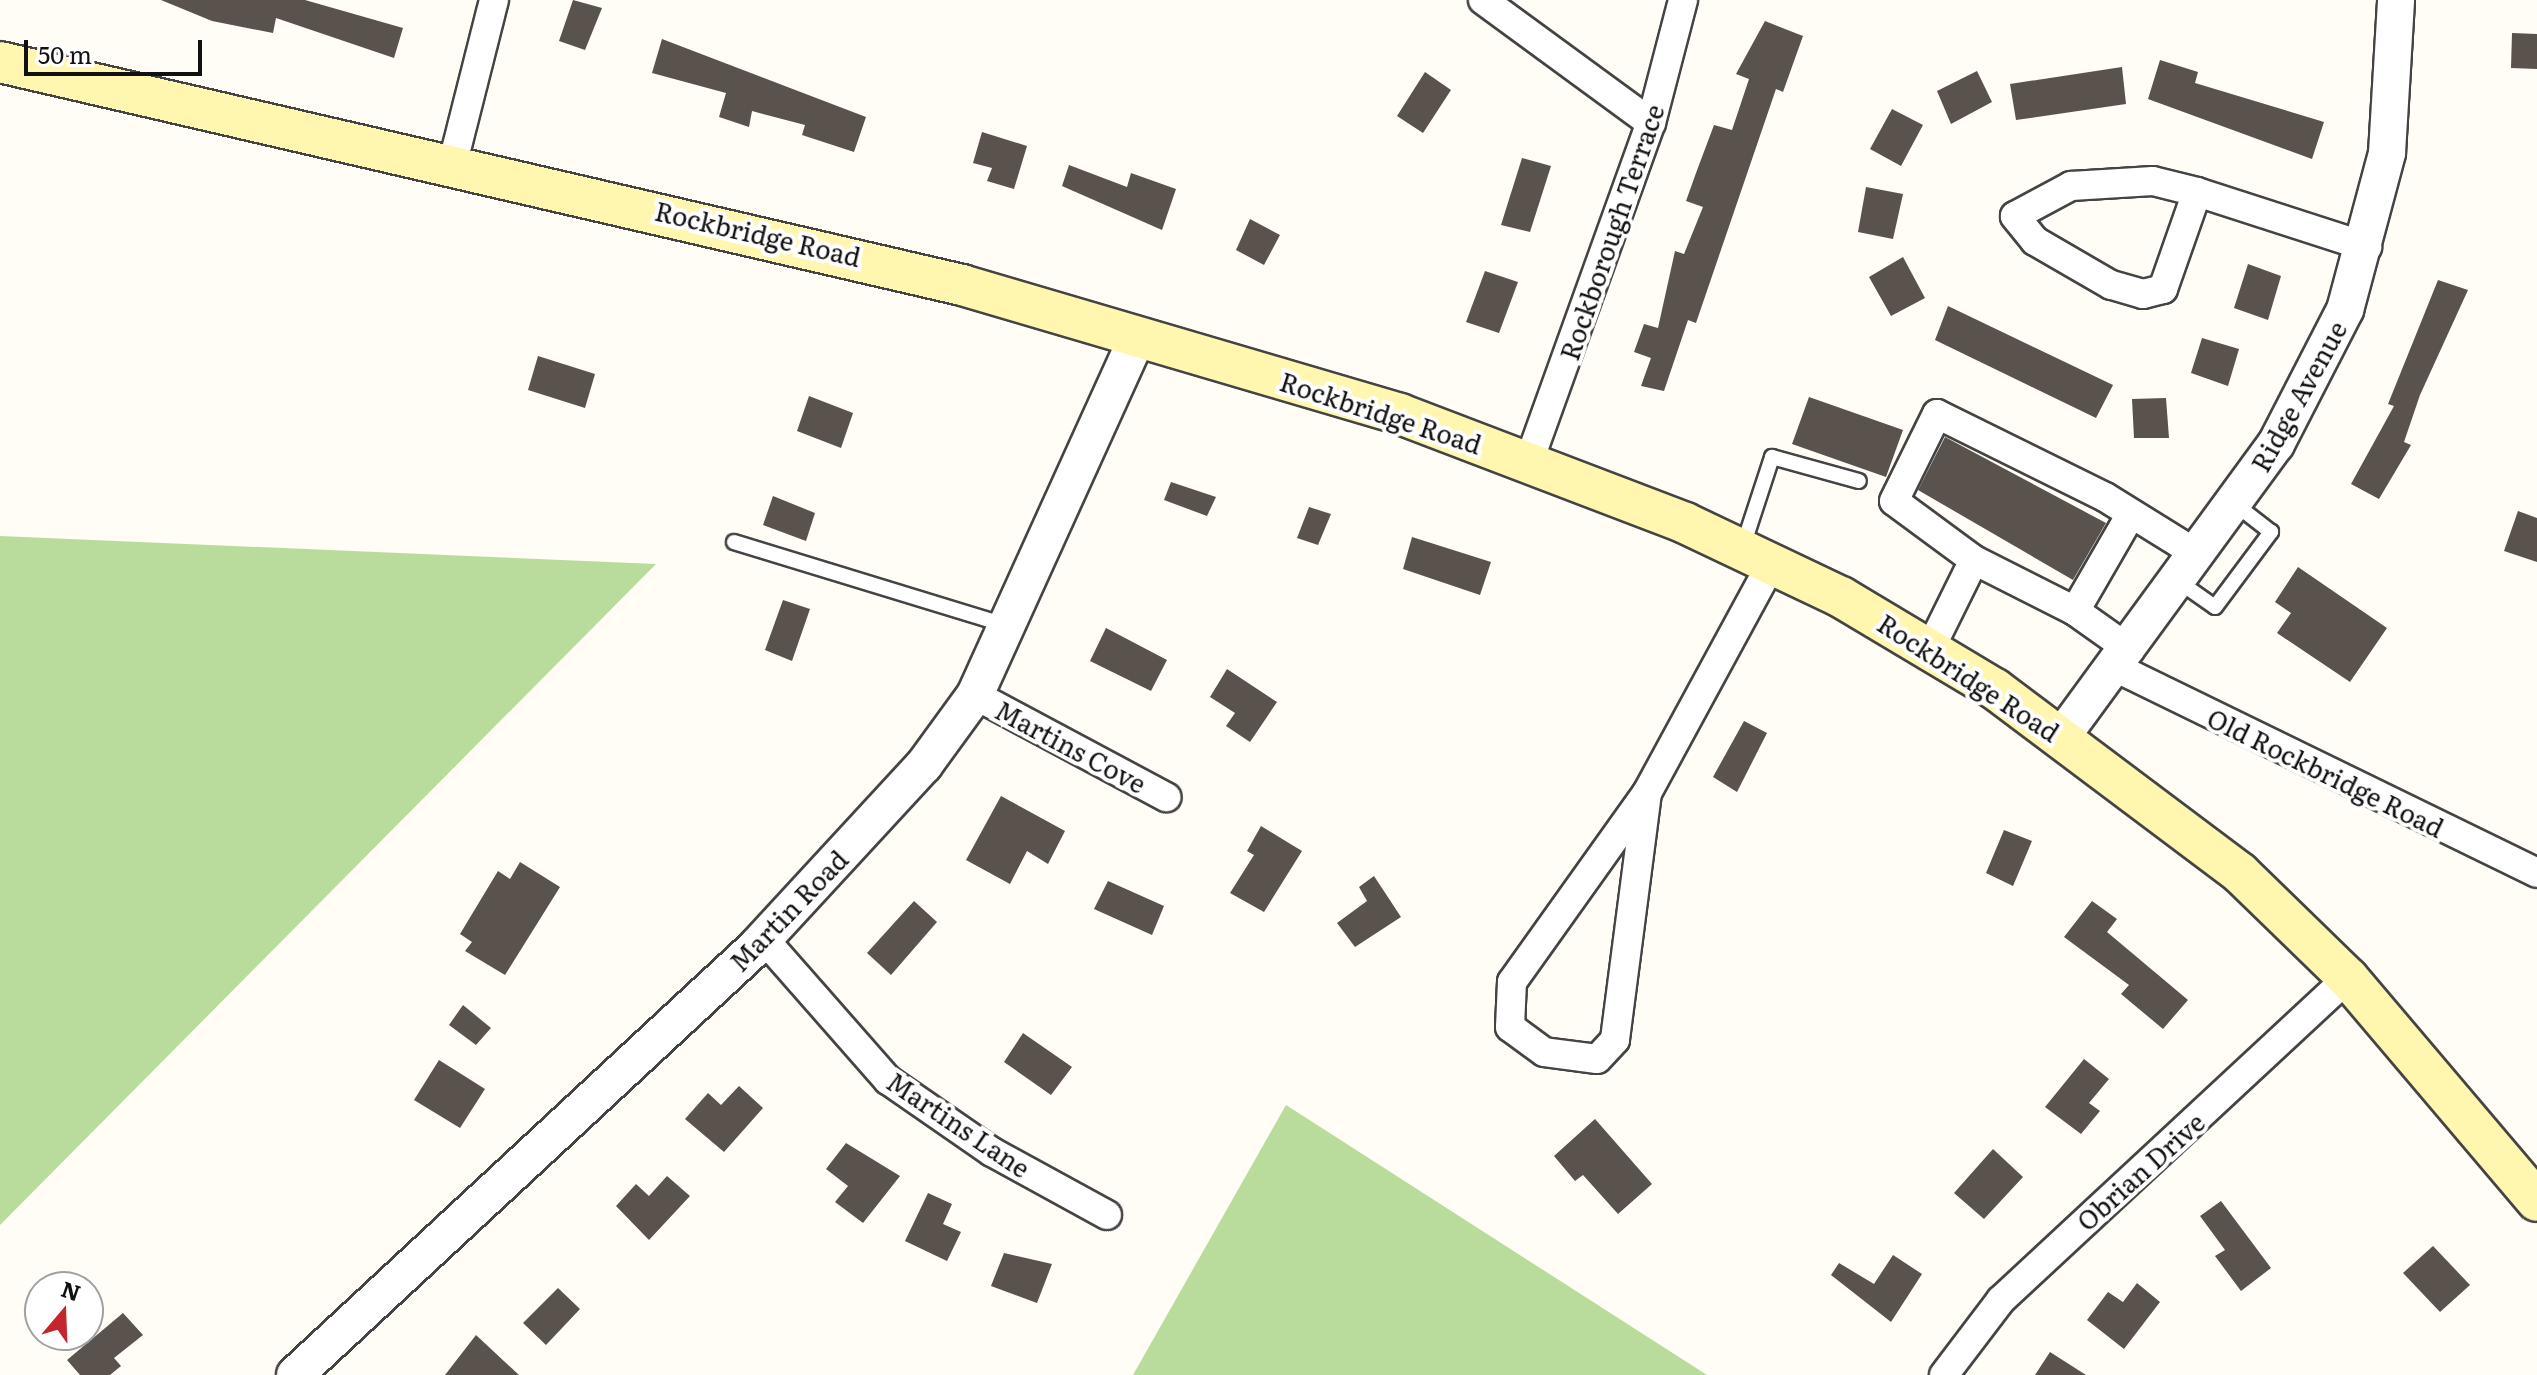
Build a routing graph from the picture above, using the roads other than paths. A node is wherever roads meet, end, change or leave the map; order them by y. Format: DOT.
graph roads {
  1 [pos="494,0"];
  2 [pos="1483,0"];
  3 [pos="1683,0"];
  4 [pos="2396,0"];
  5 [pos="0,62"];
  6 [pos="1651,123"];
  7 [pos="453,162"];
  8 [pos="2197,192"];
  9 [pos="2367,247"];
  10 [pos="1137,338"];
  11 [pos="1529,461"];
  12 [pos="1859,481"];
  13 [pos="2235,504"];
  14 [pos="2131,514"];
  15 [pos="734,542"];
  16 [pos="1757,556"];
  17 [pos="1974,560"];
  18 [pos="2188,568"];
  19 [pos="2075,611"];
  20 [pos="1006,625"];
  21 [pos="1930,649"];
  22 [pos="2123,659"];
  23 [pos="975,695"];
  24 [pos="2062,736"];
  25 [pos="1647,793"];
  26 [pos="1166,797"];
  27 [pos="2537,873"];
  28 [pos="764,939"];
  29 [pos="2348,978"];
  30 [pos="2537,1201"];
  31 [pos="1107,1215"];
  32 [pos="295,1375"];
  33 [pos="1944,1375"];
  1 -- 7 [label="street"];
  2 -- 6 [label="street"];
  3 -- 6 [label="street, Rockborough Terrace"];
  4 -- 9 [label="street, Ridge Avenue"];
  5 -- 7 [label="main road, Rockbridge Road"];
  6 -- 11 [label="street, Rockborough Terrace"];
  7 -- 10 [label="main road, Rockbridge Road"];
  8 -- 8 [label="street"];
  8 -- 9 [label="street"];
  9 -- 13 [label="street, Ridge Avenue"];
  10 -- 11 [label="main road, Rockbridge Road"];
  10 -- 20 [label="street, Martin Road"];
  11 -- 16 [label="main road, Rockbridge Road"];
  12 -- 16 [label="lane"];
  13 -- 18 [label="street, Ridge Avenue"];
  13 -- 18 [label="lane"];
  14 -- 17 [label="street, Old Rockbridge Road"];
  14 -- 18 [label="street"];
  14 -- 19 [label="street"];
  15 -- 20 [label="lane"];
  16 -- 21 [label="main road, Rockbridge Road"];
  16 -- 25 [label="street"];
  17 -- 19 [label="street, Old Rockbridge Road"];
  17 -- 21 [label="street"];
  18 -- 22 [label="street, Ridge Avenue"];
  19 -- 22 [label="street, Old Rockbridge Road"];
  20 -- 23 [label="street, Martin Road"];
  21 -- 24 [label="main road, Rockbridge Road"];
  22 -- 24 [label="street, Ridge Avenue"];
  22 -- 27 [label="street, Old Rockbridge Road"];
  23 -- 26 [label="street, Martins Cove"];
  23 -- 28 [label="street, Martin Road"];
  24 -- 29 [label="main road, Rockbridge Road"];
  25 -- 25 [label="street"];
  28 -- 31 [label="street, Martins Lane"];
  28 -- 32 [label="street, Martin Road"];
  29 -- 30 [label="main road, Rockbridge Road"];
  29 -- 33 [label="street, Obrian Drive"];
}
